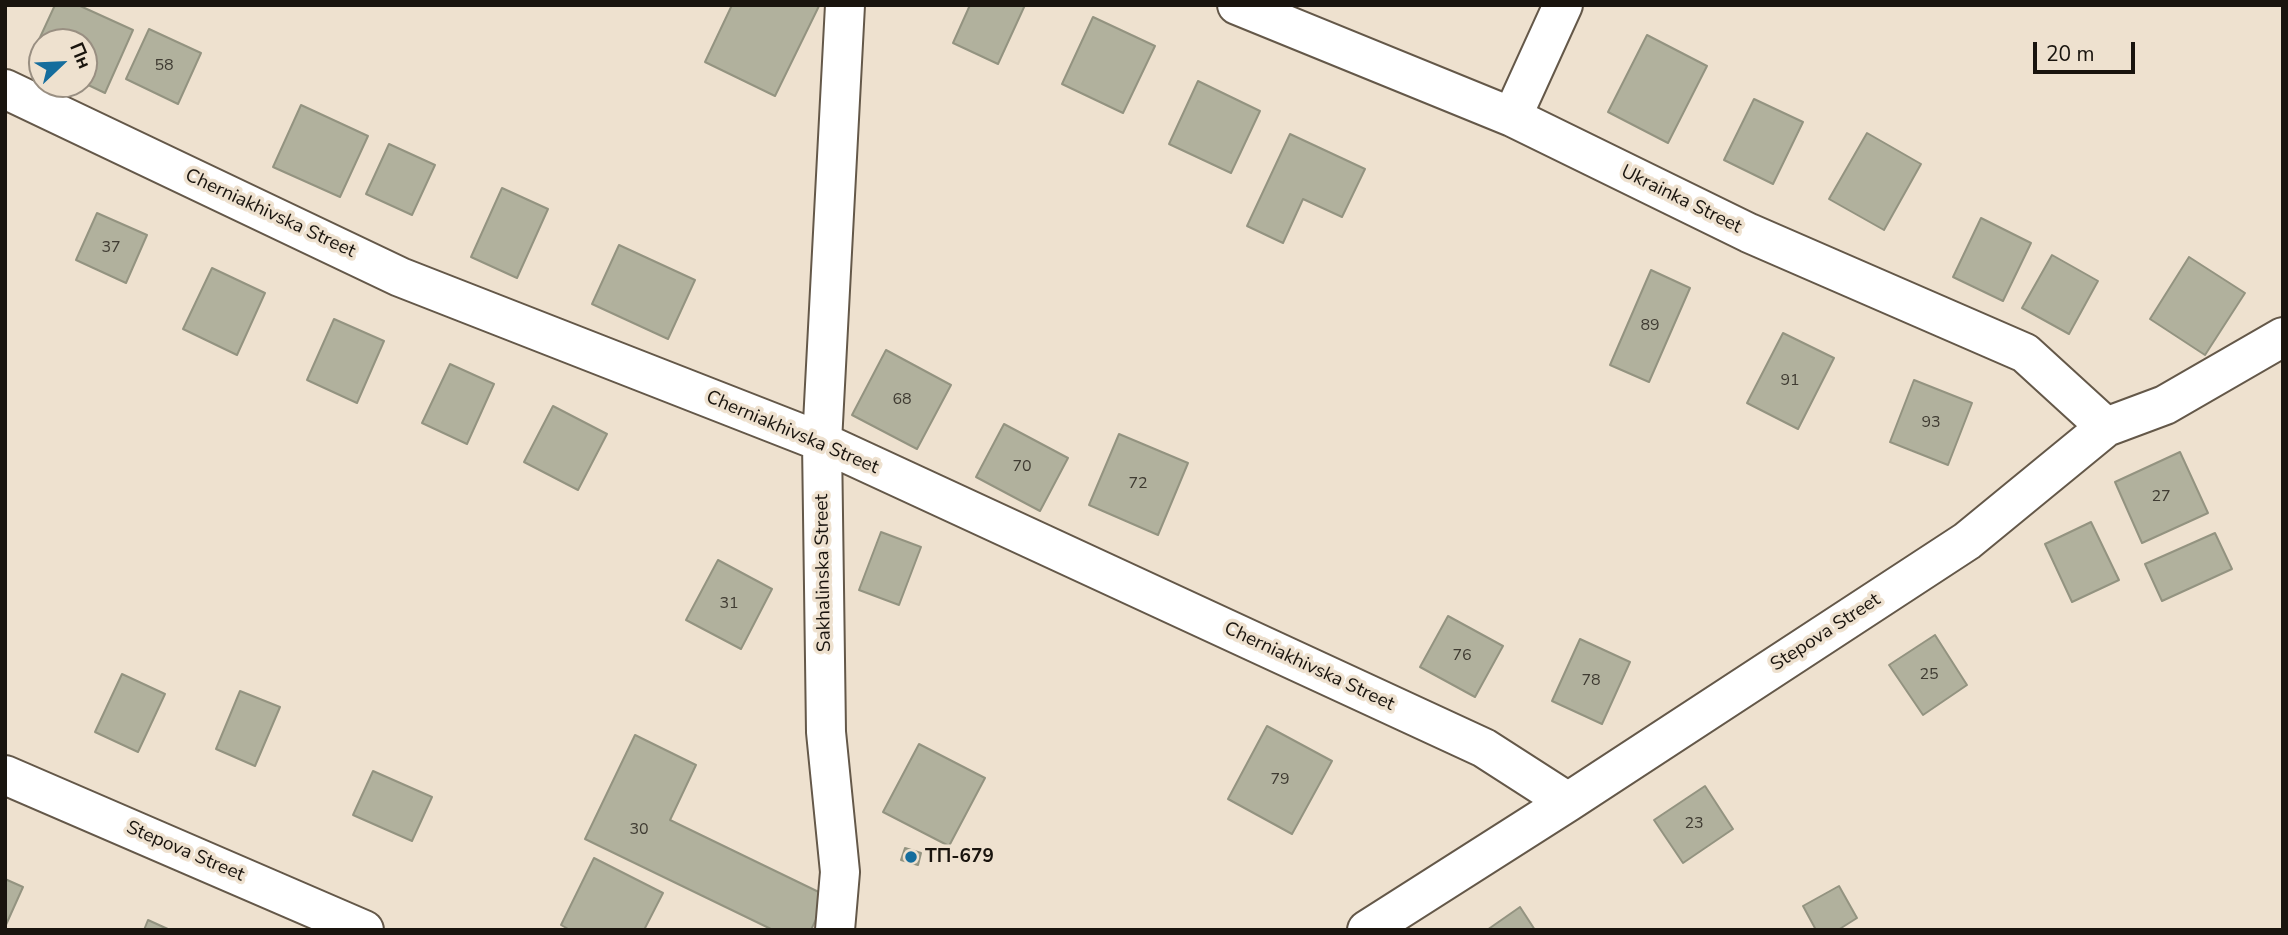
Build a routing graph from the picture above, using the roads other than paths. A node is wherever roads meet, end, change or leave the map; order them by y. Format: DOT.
graph roads {
  1 [pos="845,5"];
  2 [pos="1237,5"];
  3 [pos="1563,5"];
  4 [pos="5,89"];
  5 [pos="1512,117"];
  6 [pos="2283,337"];
  7 [pos="2106,427"];
  8 [pos="822,442"];
  9 [pos="5,775"];
  10 [pos="1568,802"];
  11 [pos="364,930"];
  12 [pos="835,930"];
  13 [pos="1367,930"];
  1 -- 8 [label="street, Sakhalinska Street"];
  2 -- 5 [label="street, Ukrainka Street"];
  3 -- 5 [label="street"];
  4 -- 8 [label="street, Cherniakhivska Street"];
  5 -- 7 [label="street, Ukrainka Street"];
  6 -- 7 [label="street, Stepova Street"];
  7 -- 10 [label="street, Stepova Street"];
  8 -- 10 [label="street, Cherniakhivska Street"];
  8 -- 12 [label="street, Sakhalinska Street"];
  9 -- 11 [label="street, Stepova Street"];
  10 -- 13 [label="street, Stepova Street"];
}
